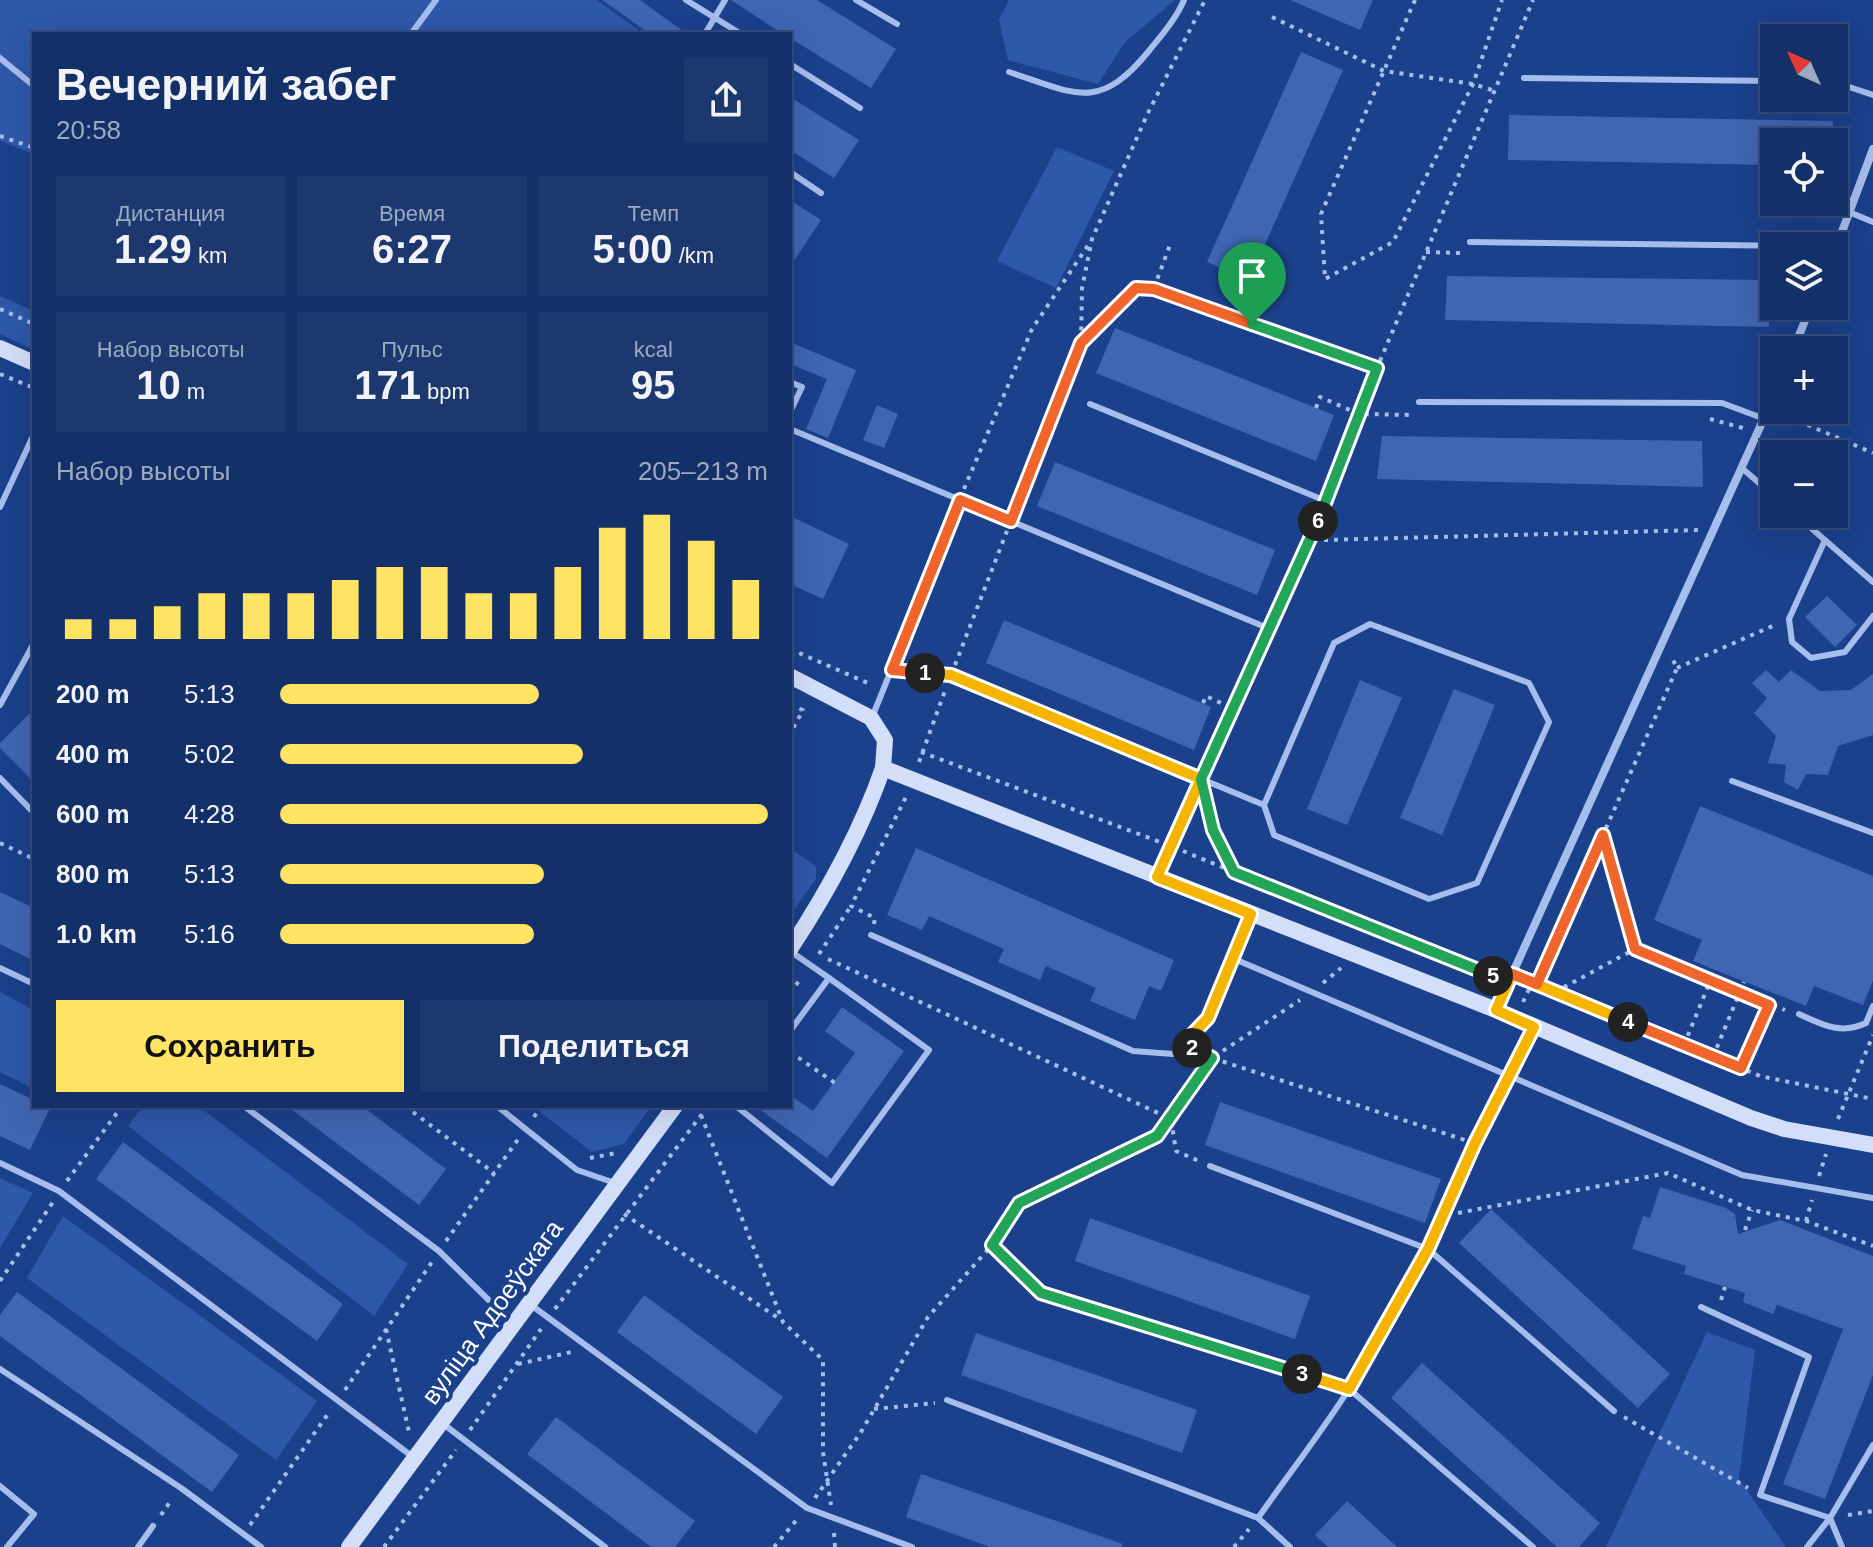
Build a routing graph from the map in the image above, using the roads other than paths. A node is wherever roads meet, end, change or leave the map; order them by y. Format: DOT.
graph roads {
  1 [pos="436,0"];
  2 [pos="686,0"];
  3 [pos="725,0"];
  4 [pos="856,0"];
  5 [pos="1184,0"];
  6 [pos="715,18"];
  7 [pos="897,24"];
  8 [pos="412,32"];
  9 [pos="706,32"];
  10 [pos="738,32"];
  11 [pos="0,58"];
  12 [pos="792,65"];
  13 [pos="1009,72"];
  14 [pos="1524,78"];
  15 [pos="1760,81"];
  16 [pos="32,84"];
  17 [pos="1848,87"];
  18 [pos="1873,95"];
  19 [pos="860,108"];
  20 [pos="1873,149"];
  21 [pos="792,173"];
  22 [pos="821,193"];
  23 [pos="1849,212"];
  24 [pos="1873,222"];
  25 [pos="1842,232"];
  26 [pos="1470,242"];
  27 [pos="1760,246"];
  28 [pos="0,348"];
  29 [pos="32,362"];
  30 [pos="792,383"];
  31 [pos="1419,402"];
  32 [pos="1090,404"];
  33 [pos="792,408"];
  34 [pos="1760,417"];
  35 [pos="1763,424"];
  36 [pos="792,430"];
  37 [pos="32,438"];
  38 [pos="1743,469"];
  39 [pos="1760,484"];
  40 [pos="960,500"];
  41 [pos="0,507"];
  42 [pos="1811,528"];
  43 [pos="1825,540"];
  44 [pos="1873,582"];
  45 [pos="1873,616"];
  46 [pos="1270,629"];
  47 [pos="32,647"];
  48 [pos="892,670"];
  49 [pos="792,677"];
  50 [pos="0,705"];
  51 [pos="871,718"];
  52 [pos="883,768"];
  53 [pos="0,778"];
  54 [pos="1201,779"];
  55 [pos="1732,781"];
  56 [pos="1264,805"];
  57 [pos="32,811"];
  58 [pos="1873,833"];
  59 [pos="1157,877"];
  60 [pos="1251,914"];
  61 [pos="871,935"];
  62 [pos="792,947"];
  63 [pos="792,952"];
  64 [pos="1232,958"];
  65 [pos="0,968"];
  66 [pos="829,978"];
  67 [pos="32,983"];
  68 [pos="1873,1006"];
  69 [pos="1496,1010"];
  70 [pos="1799,1014"];
  71 [pos="1534,1027"];
  72 [pos="792,1028"];
  73 [pos="1511,1076"];
  74 [pos="247,1108"];
  75 [pos="499,1108"];
  76 [pos="673,1108"];
  77 [pos="738,1108"];
  78 [pos="1873,1145"];
  79 [pos="0,1163"];
  80 [pos="1210,1166"];
  81 [pos="615,1183"];
  82 [pos="1873,1198"];
  83 [pos="1428,1249"];
  84 [pos="1041,1293"];
  85 [pos="528,1303"];
  86 [pos="1701,1307"];
  87 [pos="513,1324"];
  88 [pos="0,1369"];
  89 [pos="1349,1389"];
  90 [pos="947,1400"];
  91 [pos="1614,1411"];
  92 [pos="441,1422"];
  93 [pos="1873,1445"];
  94 [pos="415,1458"];
  95 [pos="0,1486"];
  96 [pos="1258,1518"];
  97 [pos="1830,1518"];
  98 [pos="153,1526"];
  99 [pos="7,1547"];
  100 [pos="138,1547"];
  101 [pos="261,1547"];
  102 [pos="349,1547"];
  103 [pos="605,1547"];
  104 [pos="912,1547"];
  105 [pos="1290,1547"];
  106 [pos="1533,1547"];
  107 [pos="1807,1547"];
  108 [pos="1842,1547"];
  1 -- 8 [label="lane"];
  2 -- 6 [label="lane"];
  3 -- 6 [label="lane"];
  4 -- 7 [label="lane"];
  5 -- 13 [label="lane"];
  6 -- 9 [label="lane"];
  6 -- 10 [label="lane"];
  11 -- 16 [label="lane"];
  12 -- 19 [label="lane"];
  14 -- 15 [label="lane"];
  17 -- 18 [label="lane"];
  20 -- 23 [label="street"];
  21 -- 22 [label="lane"];
  23 -- 24 [label="lane"];
  23 -- 25 [label="street"];
  26 -- 27 [label="lane"];
  28 -- 29 [label="street"];
  30 -- 33 [label="lane"];
  31 -- 34 [label="lane"];
  32 -- 46 [label="lane"];
  35 -- 38 [label="street"];
  36 -- 40 [label="lane"];
  37 -- 41 [label="lane"];
  38 -- 39 [label="lane"];
  38 -- 69 [label="street"];
  40 -- 46 [label="lane"];
  40 -- 48 [label="lane"];
  42 -- 43 [label="lane"];
  43 -- 44 [label="lane"];
  43 -- 45 [label="lane"];
  46 -- 54 [label="lane"];
  47 -- 50 [label="lane"];
  48 -- 51 [label="lane"];
  48 -- 54 [label="lane"];
  49 -- 51 [label="street"];
  51 -- 52 [label="street"];
  52 -- 59 [label="street"];
  52 -- 62 [label="street"];
  53 -- 57 [label="lane"];
  54 -- 56 [label="lane"];
  54 -- 59 [label="lane"];
  55 -- 58 [label="lane"];
  56 -- 56 [label="lane"];
  59 -- 60 [label="street"];
  60 -- 64 [label="lane"];
  60 -- 69 [label="street"];
  61 -- 64 [label="lane"];
  63 -- 66 [label="lane"];
  64 -- 73 [label="lane"];
  65 -- 67 [label="lane"];
  66 -- 72 [label="lane"];
  66 -- 77 [label="lane"];
  68 -- 70 [label="lane"];
  69 -- 71 [label="street"];
  71 -- 73 [label="lane"];
  71 -- 78 [label="street"];
  73 -- 82 [label="lane"];
  73 -- 83 [label="lane"];
  74 -- 87 [label="lane"];
  75 -- 81 [label="lane"];
  76 -- 81 [label="street, вуліца Адоеўскага"];
  79 -- 94 [label="lane"];
  80 -- 83 [label="lane"];
  81 -- 85 [label="street, вуліца Адоеўскага"];
  83 -- 89 [label="lane"];
  83 -- 91 [label="lane"];
  84 -- 89 [label="lane"];
  85 -- 87 [label="street, вуліца Адоеўскага"];
  85 -- 104 [label="lane"];
  86 -- 97 [label="lane"];
  87 -- 92 [label="street, вуліца Адоеўскага"];
  88 -- 101 [label="lane"];
  89 -- 96 [label="lane"];
  89 -- 106 [label="lane"];
  90 -- 96 [label="lane"];
  92 -- 94 [label="street, вуліца Адоеўскага"];
  92 -- 103 [label="lane"];
  93 -- 97 [label="lane"];
  94 -- 102 [label="street, вуліца Адоеўскага"];
  95 -- 99 [label="lane"];
  96 -- 105 [label="lane"];
  97 -- 107 [label="lane"];
  97 -- 108 [label="lane"];
  98 -- 100 [label="lane"];
}
